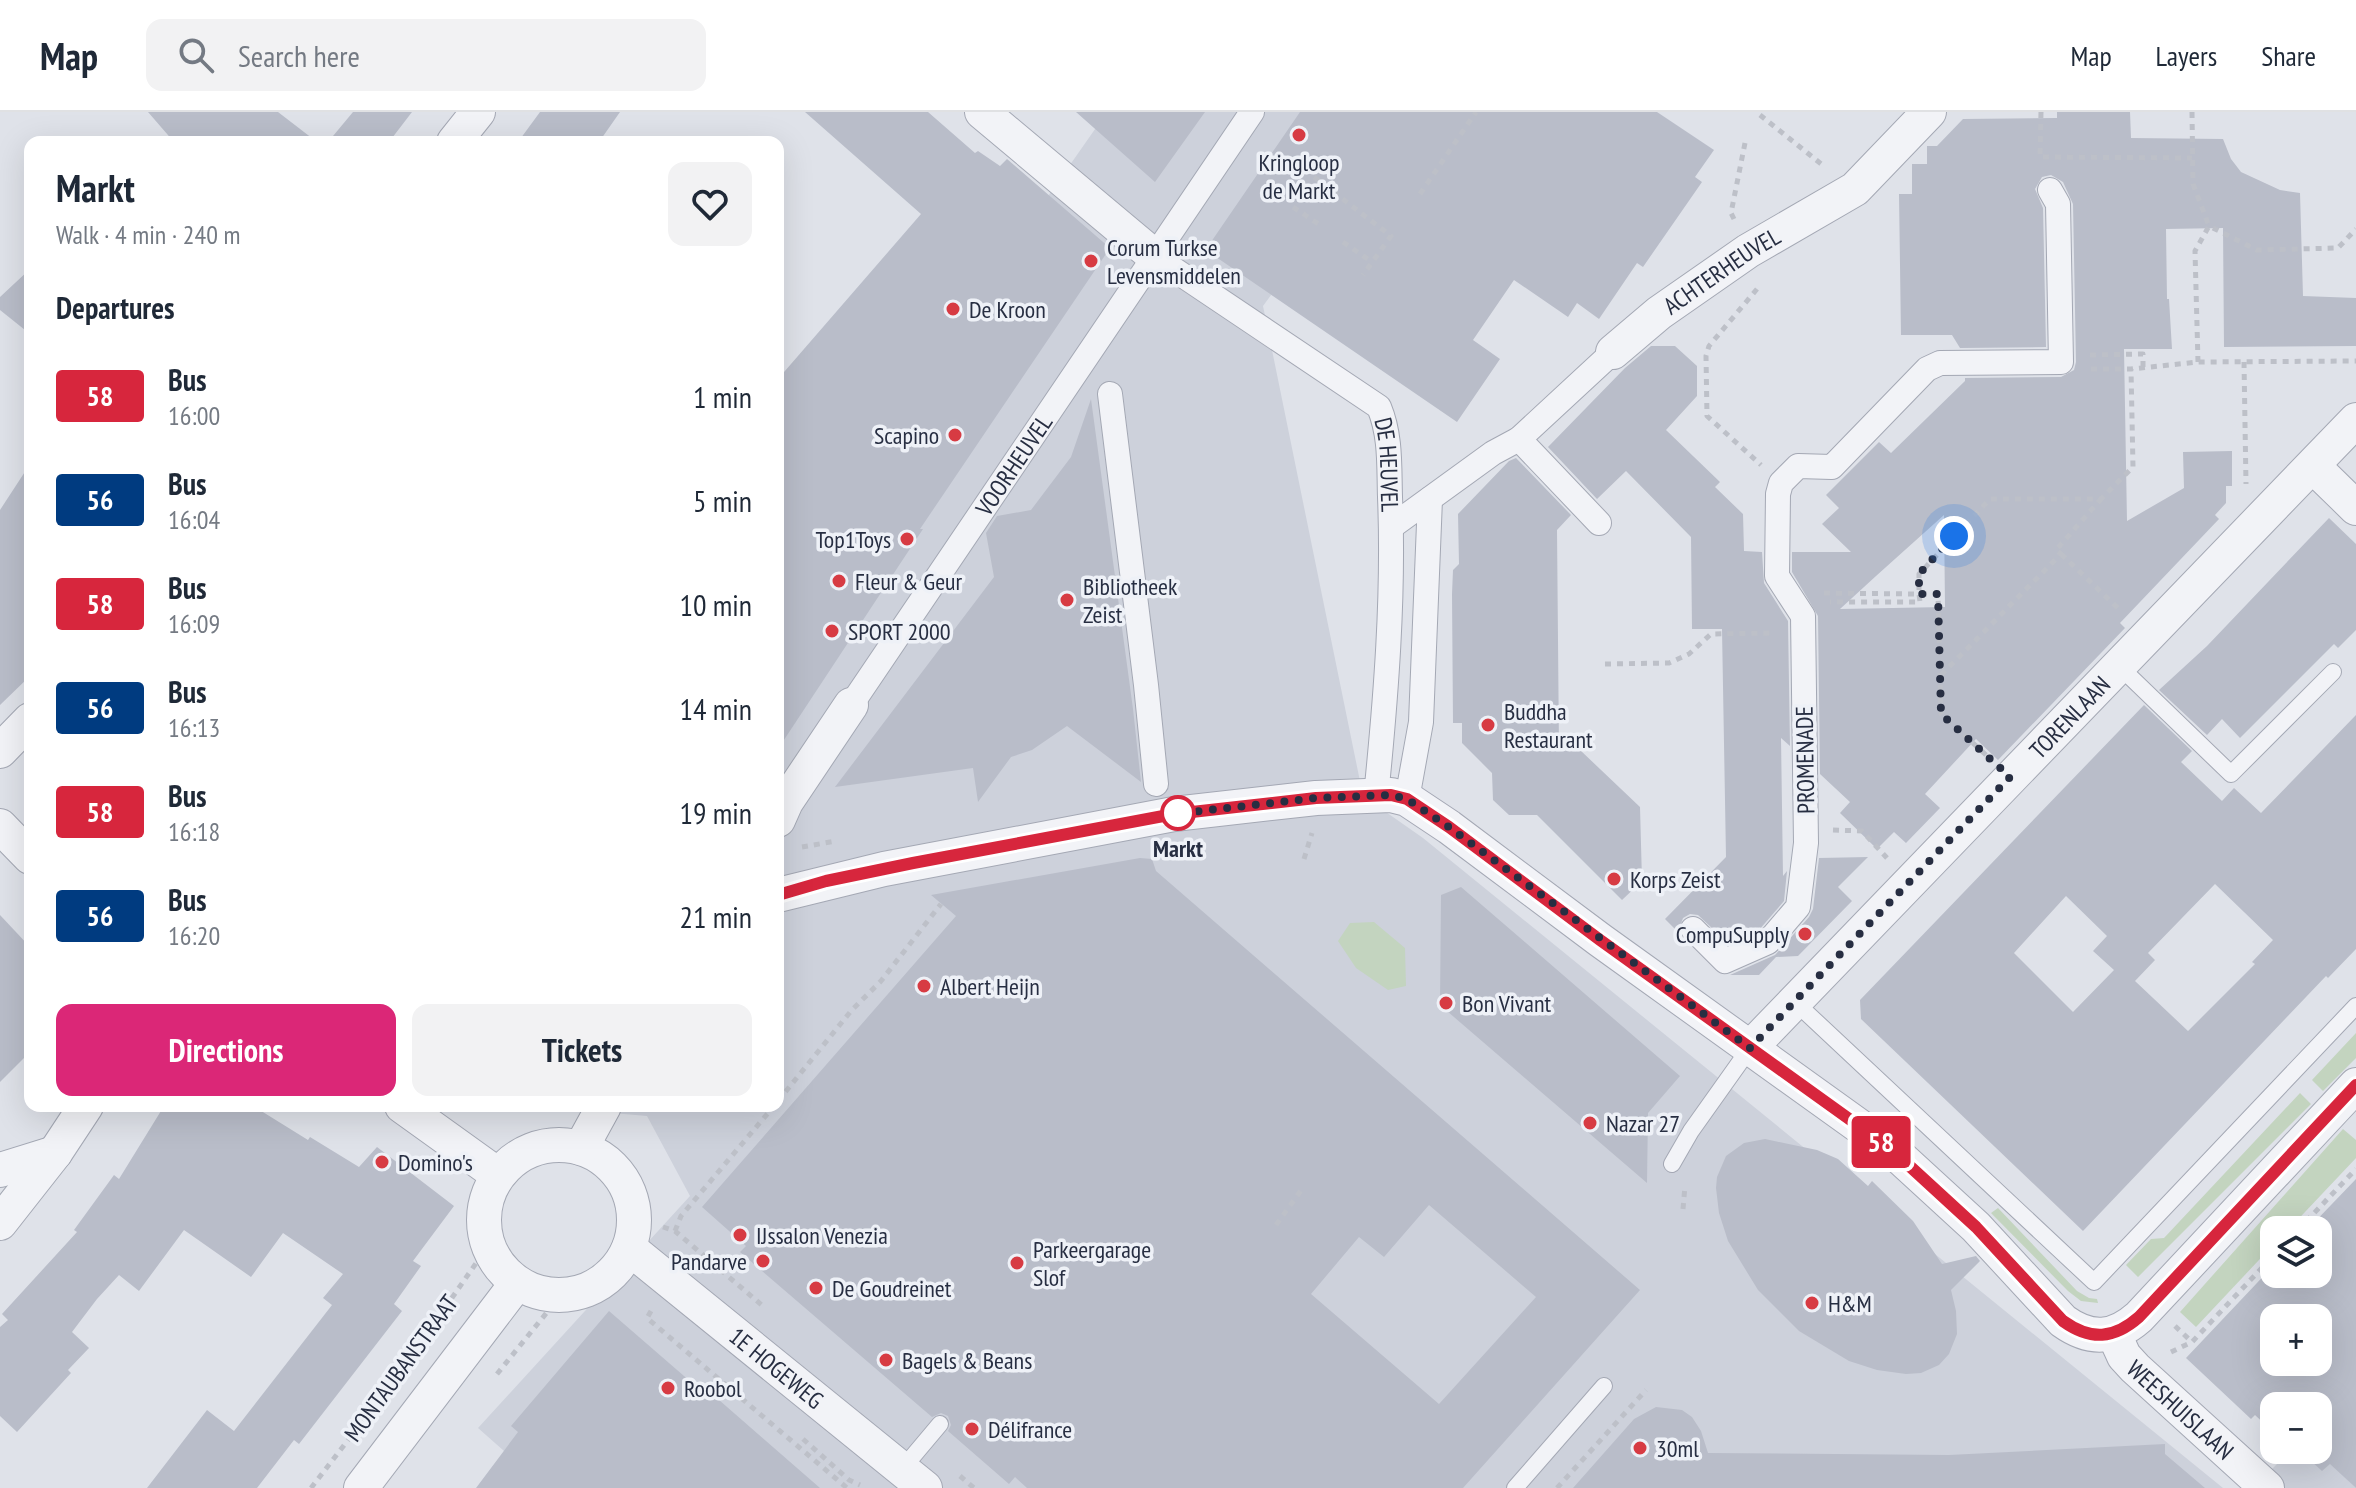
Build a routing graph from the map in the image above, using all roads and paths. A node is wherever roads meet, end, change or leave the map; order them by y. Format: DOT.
graph roads {
  1 [pos="478,112"];
  2 [pos="982,112"];
  3 [pos="1252,112"];
  4 [pos="1476,112"];
  5 [pos="1929,112"];
  6 [pos="2041,112"];
  7 [pos="2192,112"];
  8 [pos="1760,115"];
  9 [pos="459,136"];
  10 [pos="1746,138"];
  11 [pos="1789,139"];
  12 [pos="2192,158"];
  13 [pos="1314,177"];
  14 [pos="2050,190"];
  15 [pos="1420,194"];
  16 [pos="1293,207"];
  17 [pos="1320,225"];
  18 [pos="2209,226"];
  19 [pos="2356,229"];
  20 [pos="1343,242"];
  21 [pos="1748,251"];
  22 [pos="1154,256"];
  23 [pos="1372,262"];
  24 [pos="1363,275"];
  25 [pos="1613,352"];
  26 [pos="2099,355"];
  27 [pos="2356,361"];
  28 [pos="2198,362"];
  29 [pos="2244,362"];
  30 [pos="2143,367"];
  31 [pos="2091,369"];
  32 [pos="2131,369"];
  33 [pos="1110,394"];
  34 [pos="2356,420"];
  35 [pos="1519,439"];
  36 [pos="2313,466"];
  37 [pos="1781,483"];
  38 [pos="1430,499"];
  39 [pos="2101,499"];
  40 [pos="2356,508"];
  41 [pos="1599,523"];
  42 [pos="1391,527"];
  43 [pos="2247,533"];
  44 [pos="2061,554"];
  45 [pos="1819,593"];
  46 [pos="1919,594"];
  47 [pos="1832,602"];
  48 [pos="1769,633"];
  49 [pos="2147,635"];
  50 [pos="1605,664"];
  51 [pos="2118,665"];
  52 [pos="2333,672"];
  53 [pos="1940,675"];
  54 [pos="851,705"];
  55 [pos="24,726"];
  56 [pos="0,751"];
  57 [pos="2010,777"];
  58 [pos="1156,784"];
  59 [pos="1392,797"];
  60 [pos="784,806"];
  61 [pos="0,826"];
  62 [pos="24,851"];
  63 [pos="784,893"];
  64 [pos="941,904"];
  65 [pos="1693,929"];
  66 [pos="1795,1002"];
  67 [pos="2356,1006"];
  68 [pos="1750,1048"];
  69 [pos="2355,1089"];
  70 [pos="784,1094"];
  71 [pos="82,1112"];
  72 [pos="410,1112"];
  73 [pos="601,1112"];
  74 [pos="769,1112"];
  75 [pos="581,1148"];
  76 [pos="55,1153"];
  77 [pos="1672,1164"];
  78 [pos="2356,1169"];
  79 [pos="0,1170"];
  80 [pos="498,1175"];
  81 [pos="1302,1189"];
  82 [pos="2311,1216"];
  83 [pos="0,1223"];
  84 [pos="1276,1225"];
  85 [pos="675,1231"];
  86 [pos="488,1246"];
  87 [pos="629,1248"];
  88 [pos="2260,1270"];
  89 [pos="517,1283"];
  90 [pos="653,1307"];
  91 [pos="2114,1334"];
  92 [pos="2135,1368"];
  93 [pos="393,1382"];
  94 [pos="1604,1386"];
  95 [pos="1646,1390"];
  96 [pos="375,1405"];
  97 [pos="940,1424"];
  98 [pos="914,1478"];
  99 [pos="311,1488"];
  100 [pos="361,1488"];
  101 [pos="847,1488"];
  102 [pos="1515,1488"];
  103 [pos="1557,1488"];
  104 [pos="2267,1488"];
  1 -- 9 [label="street"];
  2 -- 22 [label="street"];
  3 -- 22 [label="street, VOORHEUVEL"];
  4 -- 15 [label="path"];
  5 -- 21 [label="street, ACHTERHEUVEL"];
  6 -- 12 [label="path"];
  7 -- 12 [label="path"];
  8 -- 11 [label="path"];
  10 -- 21 [label="path"];
  12 -- 18 [label="path"];
  13 -- 23 [label="path"];
  14 -- 37 [label="street"];
  16 -- 17 [label="path"];
  18 -- 19 [label="path"];
  18 -- 28 [label="path"];
  20 -- 23 [label="path"];
  21 -- 25 [label="street, ACHTERHEUVEL"];
  21 -- 37 [label="path"];
  22 -- 42 [label="street, DE HEUVEL"];
  22 -- 54 [label="street, VOORHEUVEL"];
  23 -- 24 [label="path"];
  25 -- 35 [label="street, ACHTERHEUVEL"];
  26 -- 30 [label="path"];
  27 -- 29 [label="path"];
  28 -- 29 [label="path"];
  28 -- 30 [label="path"];
  29 -- 43 [label="path"];
  30 -- 32 [label="path"];
  31 -- 32 [label="path"];
  32 -- 39 [label="path"];
  33 -- 58 [label="street"];
  34 -- 36 [label="street, TORENLAAN"];
  35 -- 38 [label="street, ACHTERHEUVEL"];
  35 -- 41 [label="street"];
  36 -- 40 [label="street"];
  36 -- 43 [label="street, TORENLAAN"];
  37 -- 65 [label="street, PROMENADE"];
  38 -- 42 [label="street, ACHTERHEUVEL"];
  38 -- 59 [label="street"];
  39 -- 44 [label="path"];
  39 -- 46 [label="path"];
  42 -- 59 [label="street, DE HEUVEL"];
  43 -- 49 [label="street, TORENLAAN"];
  44 -- 49 [label="path"];
  44 -- 53 [label="path"];
  45 -- 46 [label="path"];
  46 -- 47 [label="path"];
  46 -- 53 [label="path"];
  48 -- 50 [label="path"];
  49 -- 51 [label="street, TORENLAAN"];
  51 -- 52 [label="lane"];
  51 -- 57 [label="street, TORENLAAN"];
  53 -- 57 [label="path"];
  54 -- 60 [label="street, VOORHEUVEL"];
  55 -- 56 [label="street"];
  57 -- 66 [label="street, TORENLAAN"];
  59 -- 63 [label="street"];
  59 -- 68 [label="street, WEESHUISLAAN"];
  61 -- 62 [label="street"];
  64 -- 70 [label="path"];
  66 -- 67 [label="lane"];
  66 -- 68 [label="street, TORENLAAN"];
  68 -- 77 [label="lane"];
  68 -- 91 [label="street, WEESHUISLAAN"];
  69 -- 91 [label="street"];
  71 -- 76 [label="street"];
  72 -- 80 [label="street"];
  73 -- 75 [label="street"];
  74 -- 85 [label="path"];
  75 -- 80 [label="street"];
  75 -- 87 [label="street"];
  76 -- 79 [label="street"];
  76 -- 83 [label="street"];
  78 -- 82 [label="path"];
  80 -- 86 [label="street"];
  81 -- 84 [label="path"];
  86 -- 89 [label="street"];
  86 -- 93 [label="path, MONTAUBANSTRAAT"];
  87 -- 89 [label="street"];
  87 -- 98 [label="street, 1E HOGEWEG"];
  88 -- 92 [label="path"];
  89 -- 100 [label="street, MONTAUBANSTRAAT"];
  90 -- 101 [label="path"];
  91 -- 92 [label="street, WEESHUISLAAN"];
  92 -- 104 [label="street, WEESHUISLAAN"];
  94 -- 102 [label="lane"];
  95 -- 103 [label="path"];
  96 -- 99 [label="path, MONTAUBANSTRAAT"];
  97 -- 98 [label="lane"];
}
